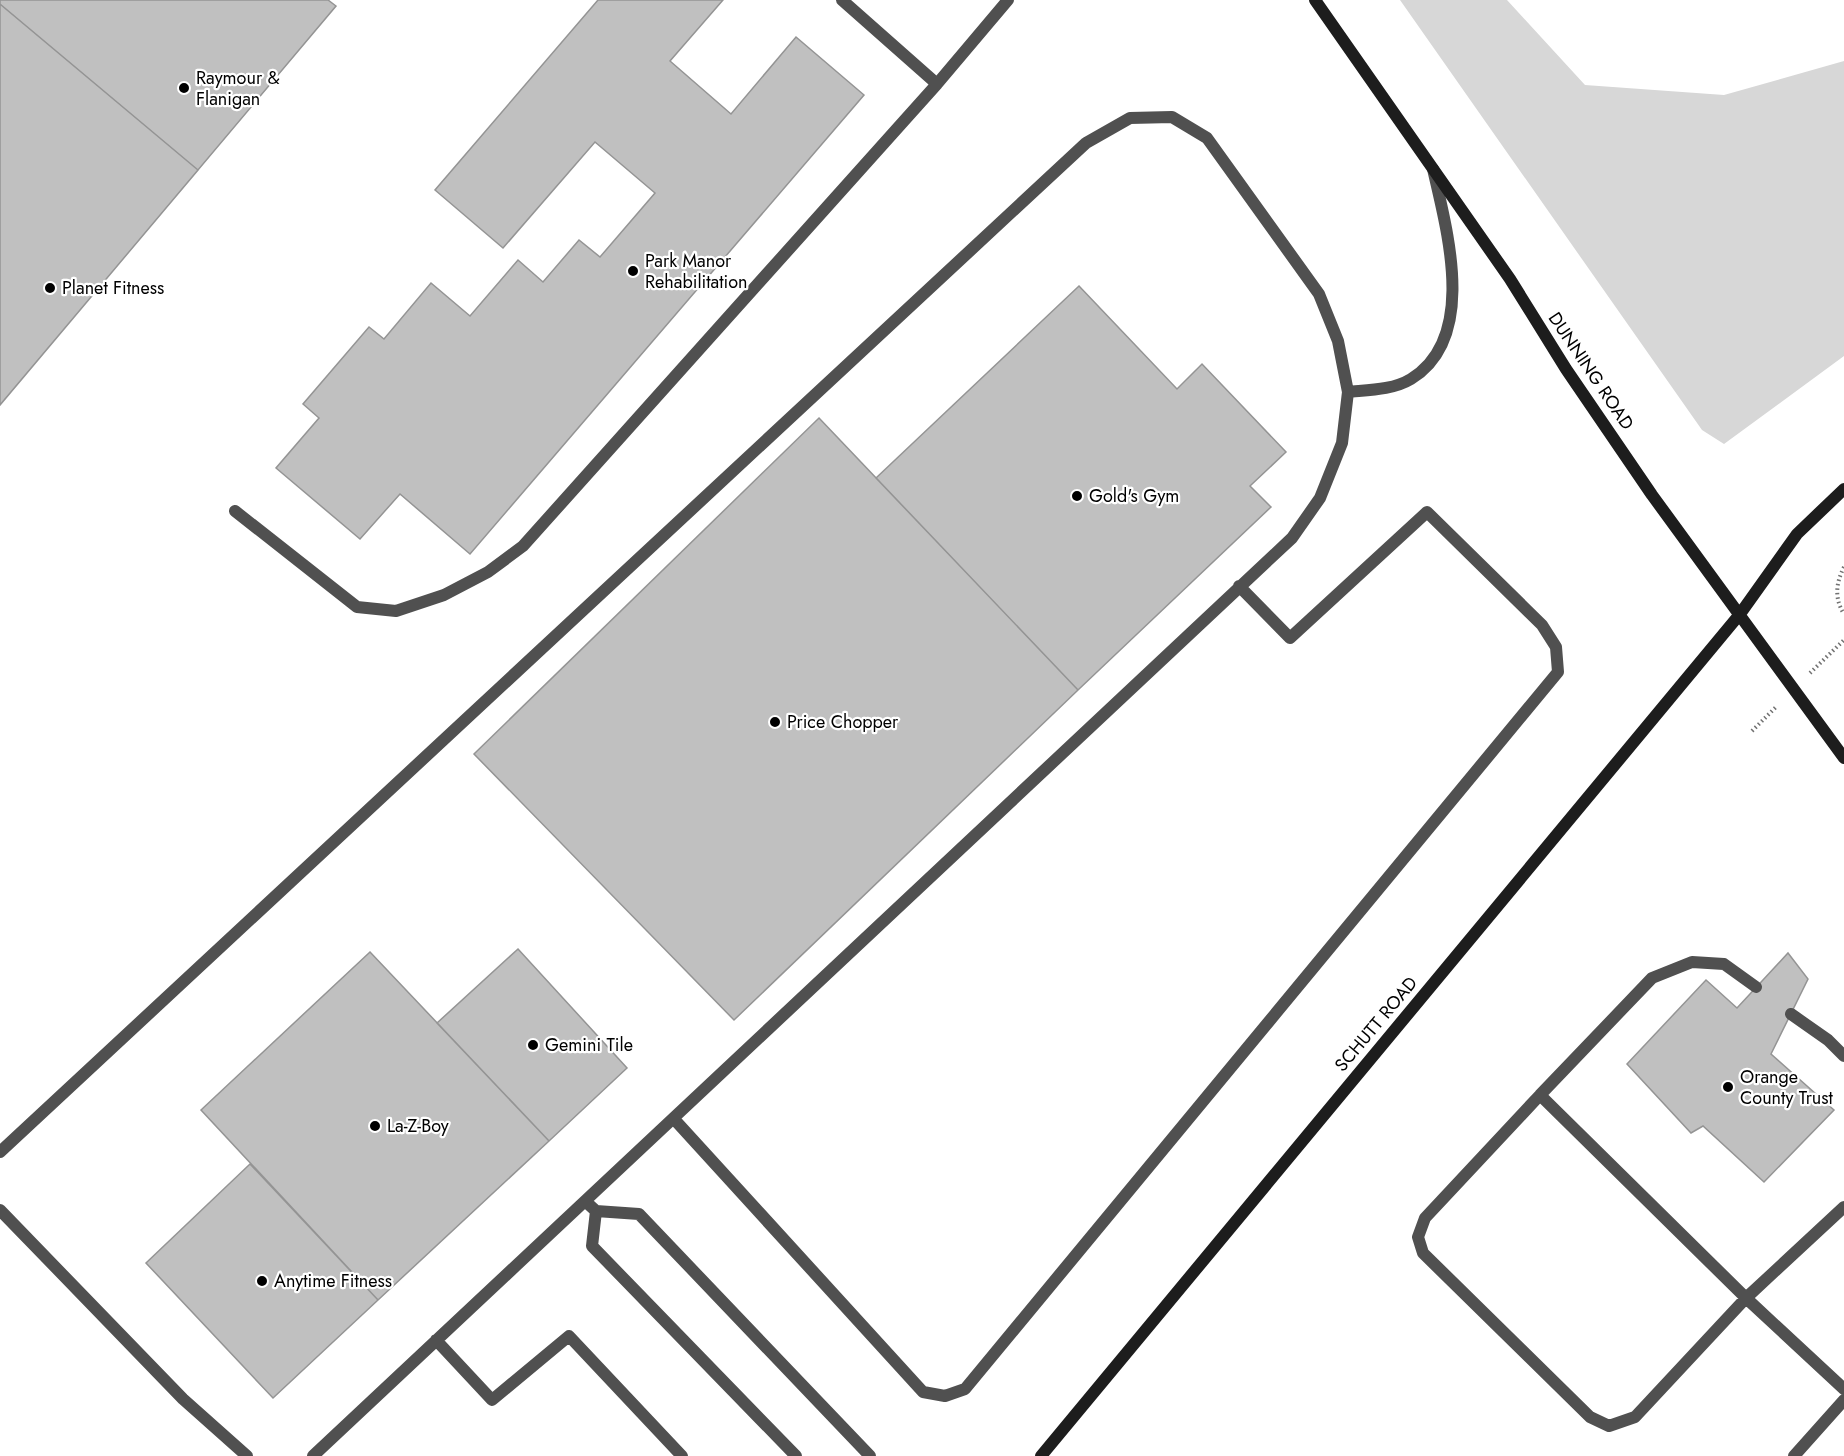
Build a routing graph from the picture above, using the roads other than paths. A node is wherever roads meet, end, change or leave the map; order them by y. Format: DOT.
graph roads {
  1 [pos="842,0"];
  2 [pos="1008,0"];
  3 [pos="1315,0"];
  4 [pos="937,84"];
  5 [pos="1433,168"];
  6 [pos="1348,392"];
  7 [pos="1844,489"];
  8 [pos="235,511"];
  9 [pos="1239,586"];
  10 [pos="1740,614"];
  11 [pos="1844,758"];
  12 [pos="1756,987"];
  13 [pos="1791,1014"];
  14 [pos="1844,1056"];
  15 [pos="1540,1095"];
  16 [pos="674,1119"];
  17 [pos="0,1152"];
  18 [pos="585,1201"];
  19 [pos="1844,1207"];
  20 [pos="0,1210"];
  21 [pos="596,1211"];
  22 [pos="1746,1298"];
  23 [pos="436,1340"];
  24 [pos="1844,1389"];
  25 [pos="1844,1400"];
  26 [pos="247,1456"];
  27 [pos="313,1456"];
  28 [pos="682,1456"];
  29 [pos="796,1456"];
  30 [pos="870,1456"];
  31 [pos="1041,1456"];
  32 [pos="1794,1456"];
  1 -- 4 [label="street"];
  2 -- 4 [label="street"];
  3 -- 5 [label="street, DUNNING ROAD"];
  4 -- 8 [label="street"];
  5 -- 6 [label="street"];
  5 -- 10 [label="street, DUNNING ROAD"];
  6 -- 9 [label="street"];
  6 -- 17 [label="street"];
  7 -- 10 [label="street, SCHUTT ROAD"];
  9 -- 16 [label="street"];
  9 -- 16 [label="street"];
  10 -- 11 [label="street, DUNNING ROAD"];
  10 -- 31 [label="street, SCHUTT ROAD"];
  12 -- 15 [label="street"];
  13 -- 14 [label="street"];
  15 -- 22 [label="street"];
  15 -- 22 [label="street"];
  16 -- 18 [label="street"];
  18 -- 21 [label="street"];
  18 -- 23 [label="street"];
  19 -- 22 [label="street"];
  20 -- 26 [label="street"];
  21 -- 29 [label="street"];
  21 -- 30 [label="street"];
  22 -- 24 [label="street"];
  23 -- 27 [label="street"];
  23 -- 28 [label="street"];
  25 -- 32 [label="street"];
}
